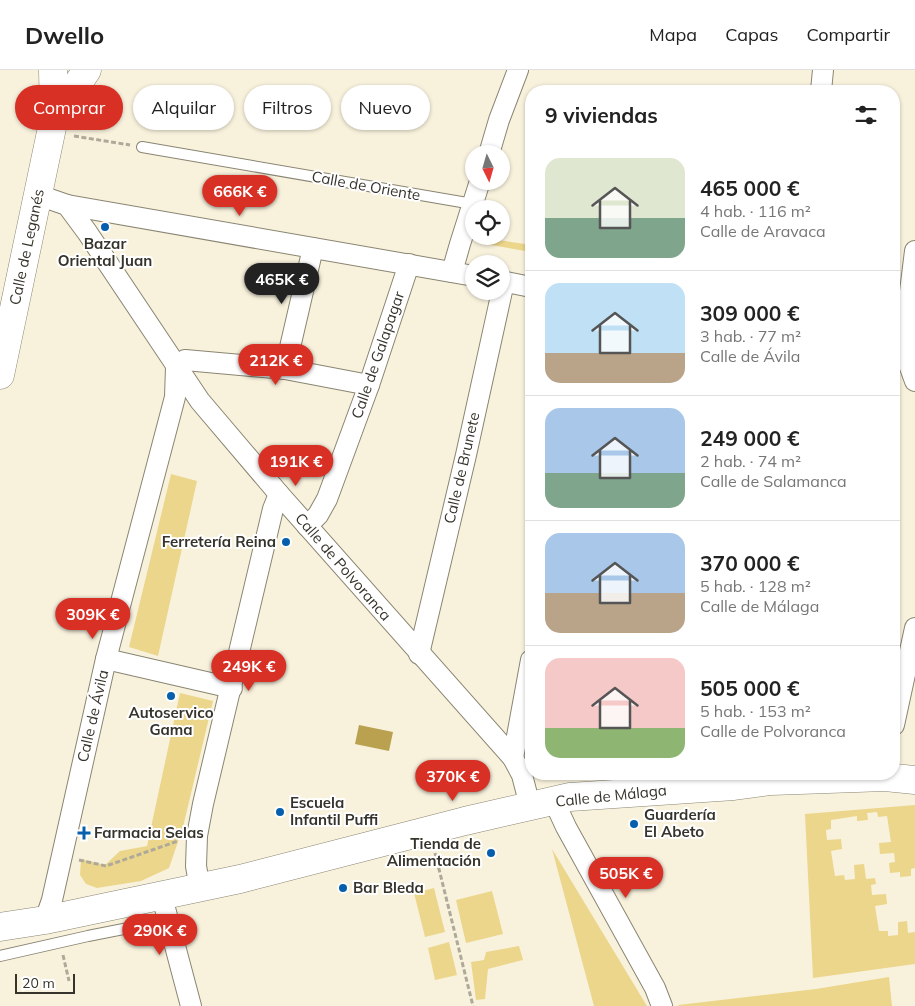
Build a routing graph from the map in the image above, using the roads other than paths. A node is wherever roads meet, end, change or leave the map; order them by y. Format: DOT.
graph roads {
  1 [pos="53,70"];
  2 [pos="87,70"];
  3 [pos="518,70"];
  4 [pos="824,70"];
  5 [pos="53,85"];
  6 [pos="78,85"];
  7 [pos="822,85"];
  8 [pos="52,130"];
  9 [pos="492,145"];
  10 [pos="142,147"];
  11 [pos="38,196"];
  12 [pos="465,203"];
  13 [pos="67,205"];
  14 [pos="465,230"];
  15 [pos="313,248"];
  16 [pos="915,250"];
  17 [pos="409,264"];
  18 [pos="452,272"];
  19 [pos="465,274"];
  20 [pos="510,283"];
  21 [pos="525,286"];
  22 [pos="498,300"];
  23 [pos="905,359"];
  24 [pos="176,367"];
  25 [pos="285,369"];
  26 [pos="0,375"];
  27 [pos="915,381"];
  28 [pos="369,385"];
  29 [pos="279,494"];
  30 [pos="307,526"];
  31 [pos="915,628"];
  32 [pos="419,654"];
  33 [pos="106,659"];
  34 [pos="232,688"];
  35 [pos="525,691"];
  36 [pos="900,697"];
  37 [pos="512,758"];
  38 [pos="900,778"];
  39 [pos="525,779"];
  40 [pos="526,780"];
  41 [pos="735,780"];
  42 [pos="771,780"];
  43 [pos="915,780"];
  44 [pos="542,803"];
  45 [pos="200,888"];
  46 [pos="165,908"];
  47 [pos="0,927"];
  48 [pos="53,931"];
  49 [pos="0,956"];
  50 [pos="192,1006"];
  51 [pos="662,1006"];
  1 -- 5 [label="main road, Calle de Leganés"];
  2 -- 6 [label="main road, Calle de Leganés"];
  3 -- 9 [label="street"];
  4 -- 7 [label="street"];
  8 -- 11 [label="main road, Calle de Leganés"];
  10 -- 12 [label="lane, Calle de Oriente"];
  11 -- 13 [label="street"];
  11 -- 26 [label="main road, Calle de Leganés"];
  13 -- 15 [label="street"];
  13 -- 24 [label="street, Calle de Polvoranca"];
  14 -- 18 [label="street"];
  15 -- 17 [label="street"];
  15 -- 25 [label="street"];
  16 -- 23 [label="street"];
  17 -- 18 [label="street"];
  17 -- 28 [label="street, Calle de Galapagar"];
  18 -- 19 [label="street"];
  20 -- 21 [label="street"];
  22 -- 32 [label="street, Calle de Brunete"];
  23 -- 27 [label="street"];
  24 -- 25 [label="street"];
  24 -- 29 [label="street, Calle de Polvoranca"];
  24 -- 33 [label="street, Calle de Ávila"];
  25 -- 28 [label="street"];
  28 -- 30 [label="street, Calle de Galapagar"];
  29 -- 30 [label="street, Calle de Polvoranca"];
  29 -- 34 [label="street"];
  30 -- 32 [label="street, Calle de Polvoranca"];
  31 -- 36 [label="street"];
  32 -- 37 [label="street, Calle de Polvoranca"];
  33 -- 34 [label="street"];
  33 -- 48 [label="street, Calle de Ávila"];
  34 -- 45 [label="street"];
  35 -- 37 [label="street"];
  37 -- 39 [label="street, Calle de Polvoranca"];
  38 -- 43 [label="main road, Calle de Málaga"];
  40 -- 44 [label="street, Calle de Polvoranca"];
  41 -- 42 [label="main road, Calle de Málaga"];
  41 -- 44 [label="main road, Calle de Málaga"];
  44 -- 45 [label="main road, Calle de Málaga"];
  44 -- 51 [label="street, Calle de Polvoranca"];
  45 -- 46 [label="main road, Calle de Málaga"];
  46 -- 48 [label="main road, Calle de Málaga"];
  46 -- 50 [label="street"];
  47 -- 48 [label="main road, Calle de Málaga"];
  48 -- 49 [label="lane"];
}
